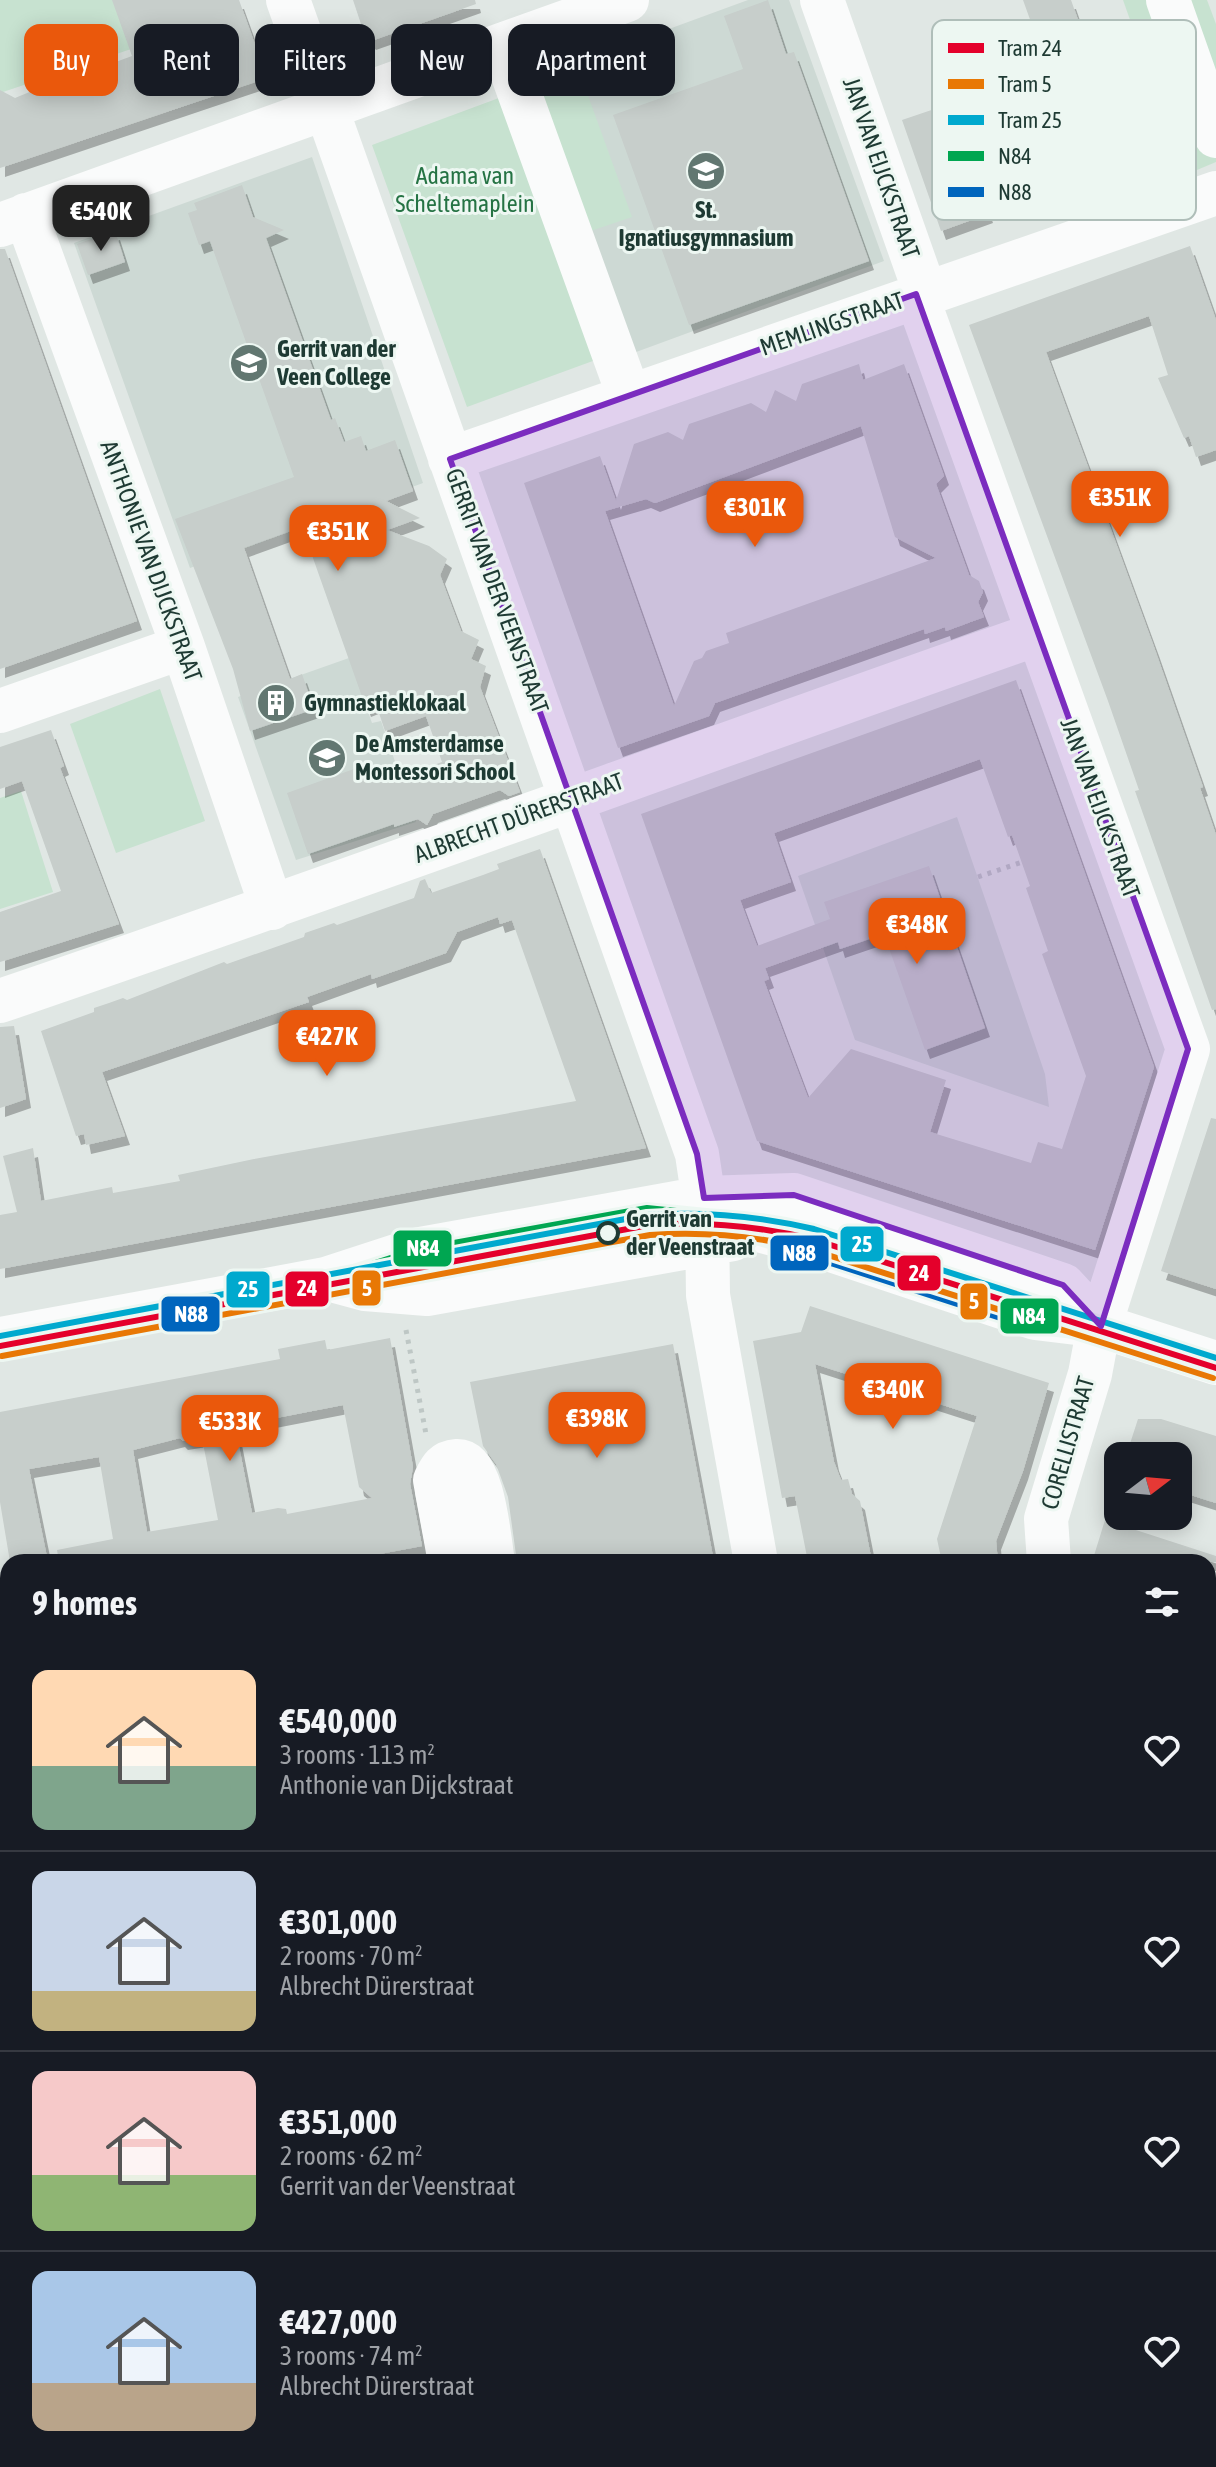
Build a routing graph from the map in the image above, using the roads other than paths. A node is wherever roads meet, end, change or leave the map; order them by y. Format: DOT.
graph roads {
  1 [pos="288,0"];
  2 [pos="627,0"];
  3 [pos="822,0"];
  4 [pos="1168,0"];
  5 [pos="1175,20"];
  6 [pos="502,45"];
  7 [pos="1196,79"];
  8 [pos="327,107"];
  9 [pos="1216,136"];
  10 [pos="1216,193"];
  11 [pos="1196,200"];
  12 [pos="13,220"];
  13 [pos="1136,220"];
  14 [pos="920,293"];
  15 [pos="629,396"];
  16 [pos="450,459"];
  17 [pos="1037,634"];
  18 [pos="183,647"];
  19 [pos="0,711"];
  20 [pos="571,798"];
  21 [pos="272,908"];
  22 [pos="0,1001"];
  23 [pos="1202,1047"];
  24 [pos="705,1219"];
  25 [pos="326,1279"];
  26 [pos="1101,1326"];
  27 [pos="0,1339"];
  28 [pos="1216,1363"];
  29 [pos="449,1554"];
  30 [pos="492,1554"];
  31 [pos="755,1554"];
  32 [pos="1048,1554"];
  1 -- 8 [label="street, GERRIT VAN DER VEENSTRAAT"];
  2 -- 6 [label="street"];
  3 -- 14 [label="street, JAN VAN EIJCKSTRAAT"];
  4 -- 5 [label="street"];
  6 -- 8 [label="street"];
  6 -- 15 [label="street"];
  7 -- 9 [label="street"];
  8 -- 12 [label="street"];
  8 -- 16 [label="street, GERRIT VAN DER VEENSTRAAT"];
  10 -- 11 [label="street, MEMLINGSTRAAT"];
  12 -- 18 [label="street, ANTHONIE VAN DIJCKSTRAAT"];
  13 -- 14 [label="street, MEMLINGSTRAAT"];
  14 -- 15 [label="street, MEMLINGSTRAAT"];
  14 -- 17 [label="street, JAN VAN EIJCKSTRAAT"];
  15 -- 16 [label="street, MEMLINGSTRAAT"];
  16 -- 20 [label="street, GERRIT VAN DER VEENSTRAAT"];
  17 -- 20 [label="street, ALBRECHT DÜRERSTRAAT"];
  17 -- 23 [label="street, JAN VAN EIJCKSTRAAT"];
  18 -- 19 [label="street"];
  18 -- 21 [label="street, ANTHONIE VAN DIJCKSTRAAT"];
  20 -- 21 [label="street, ALBRECHT DÜRERSTRAAT"];
  20 -- 24 [label="street, GERRIT VAN DER VEENSTRAAT"];
  21 -- 22 [label="street, ALBRECHT DÜRERSTRAAT"];
  23 -- 26 [label="street, JAN VAN EIJCKSTRAAT"];
  24 -- 25 [label="street"];
  24 -- 25 [label="street"];
  24 -- 26 [label="street"];
  24 -- 26 [label="street"];
  24 -- 31 [label="street, GERRIT VAN DER VEENSTRAAT"];
  25 -- 27 [label="street"];
  26 -- 28 [label="street"];
  26 -- 32 [label="street, CORELLISTRAAT"];
  29 -- 30 [label="street"];
}
